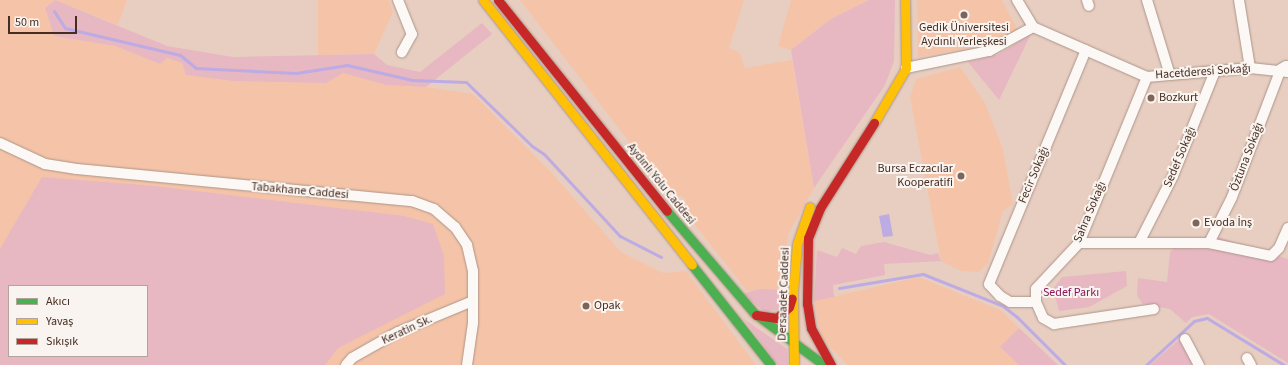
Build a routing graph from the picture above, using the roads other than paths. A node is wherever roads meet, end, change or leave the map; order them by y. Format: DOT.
graph roads {
  1 [pos="398,0"];
  2 [pos="482,0"];
  3 [pos="498,0"];
  4 [pos="905,0"];
  5 [pos="1017,0"];
  6 [pos="1147,0"];
  7 [pos="1239,0"];
  8 [pos="1032,27"];
  9 [pos="1086,50"];
  10 [pos="402,52"];
  11 [pos="906,68"];
  12 [pos="1250,68"];
  13 [pos="1286,68"];
  14 [pos="1215,71"];
  15 [pos="1170,75"];
  16 [pos="1147,76"];
  17 [pos="871,128"];
  18 [pos="0,143"];
  19 [pos="1288,228"];
  20 [pos="1140,241"];
  21 [pos="1079,243"];
  22 [pos="1208,243"];
  23 [pos="793,292"];
  24 [pos="473,301"];
  25 [pos="1036,302"];
  26 [pos="1154,309"];
  27 [pos="754,313"];
  28 [pos="1185,339"];
  29 [pos="794,344"];
  30 [pos="805,364"];
  31 [pos="346,365"];
  32 [pos="467,365"];
  33 [pos="771,365"];
  34 [pos="794,365"];
  35 [pos="823,365"];
  36 [pos="831,365"];
  37 [pos="1199,365"];
  1 -- 10 [label="street"];
  2 -- 33 [label="main road, Aydınlı Yolu Caddesi"];
  3 -- 27 [label="main road, Aydınlı Yolu Caddesi"];
  4 -- 11 [label="main road, Dersaadet Caddesi"];
  5 -- 8 [label="street"];
  6 -- 15 [label="street"];
  7 -- 12 [label="street"];
  8 -- 9 [label="street, Hacetderesi Sokağı"];
  8 -- 11 [label="street"];
  9 -- 16 [label="street, Hacetderesi Sokağı"];
  9 -- 25 [label="street, Fecir Sokağı"];
  11 -- 17 [label="main road, Dersaadet Caddesi"];
  12 -- 13 [label="street, Hacetderesi Sokağı"];
  12 -- 14 [label="street, Hacetderesi Sokağı"];
  13 -- 22 [label="street, Öztuna Sokağı"];
  14 -- 15 [label="street, Hacetderesi Sokağı"];
  14 -- 20 [label="street, Sedef Sokağı"];
  15 -- 16 [label="street, Hacetderesi Sokağı"];
  16 -- 21 [label="street, Sahra Sokağı"];
  17 -- 23 [label="main road, Dersaadet Caddesi"];
  17 -- 36 [label="main road, Dersaadet Caddesi"];
  18 -- 24 [label="street, Tabakhane Caddesi"];
  19 -- 22 [label="street"];
  20 -- 21 [label="street"];
  20 -- 22 [label="street"];
  21 -- 25 [label="street, Sahra Sokağı"];
  23 -- 27 [label="main road"];
  23 -- 29 [label="main road, Dersaadet Caddesi"];
  24 -- 31 [label="street, Keratin Sk."];
  24 -- 32 [label="street, Tabakhane Caddesi"];
  25 -- 26 [label="street"];
  27 -- 29 [label="main road, Aydınlı Yolu Caddesi"];
  28 -- 37 [label="street"];
  29 -- 34 [label="main road, Dersaadet Caddesi"];
  29 -- 35 [label="main road, Aydınlı Yolu Caddesi"];
  30 -- 35 [label="main road"];
}
